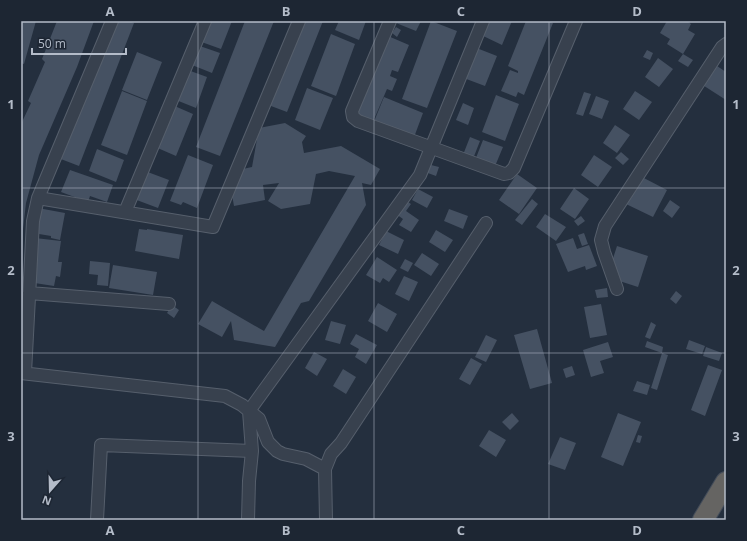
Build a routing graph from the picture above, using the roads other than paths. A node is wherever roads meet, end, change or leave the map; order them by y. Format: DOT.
graph roads {
  1 [pos="112,21"];
  2 [pos="205,21"];
  3 [pos="299,21"];
  4 [pos="390,21"];
  5 [pos="483,21"];
  6 [pos="576,21"];
  7 [pos="726,44"];
  8 [pos="431,148"];
  9 [pos="38,198"];
  10 [pos="125,212"];
  11 [pos="486,223"];
  12 [pos="617,289"];
  13 [pos="29,293"];
  14 [pos="169,304"];
  15 [pos="23,373"];
  16 [pos="250,411"];
  17 [pos="252,451"];
  18 [pos="324,469"];
  19 [pos="726,482"];
  20 [pos="726,491"];
  21 [pos="97,520"];
  22 [pos="248,520"];
  23 [pos="326,520"];
  24 [pos="703,520"];
  1 -- 9 [label="street"];
  2 -- 10 [label="street"];
  3 -- 10 [label="street"];
  4 -- 8 [label="street"];
  5 -- 8 [label="street"];
  6 -- 8 [label="street"];
  7 -- 12 [label="street"];
  8 -- 16 [label="street"];
  9 -- 10 [label="street"];
  9 -- 13 [label="street"];
  11 -- 18 [label="street"];
  13 -- 14 [label="street"];
  13 -- 15 [label="street"];
  15 -- 16 [label="street"];
  16 -- 17 [label="street"];
  16 -- 18 [label="street"];
  17 -- 21 [label="street"];
  17 -- 22 [label="street"];
  18 -- 23 [label="street"];
  19 -- 24 [label="highway"];
  20 -- 24 [label="highway"];
}
